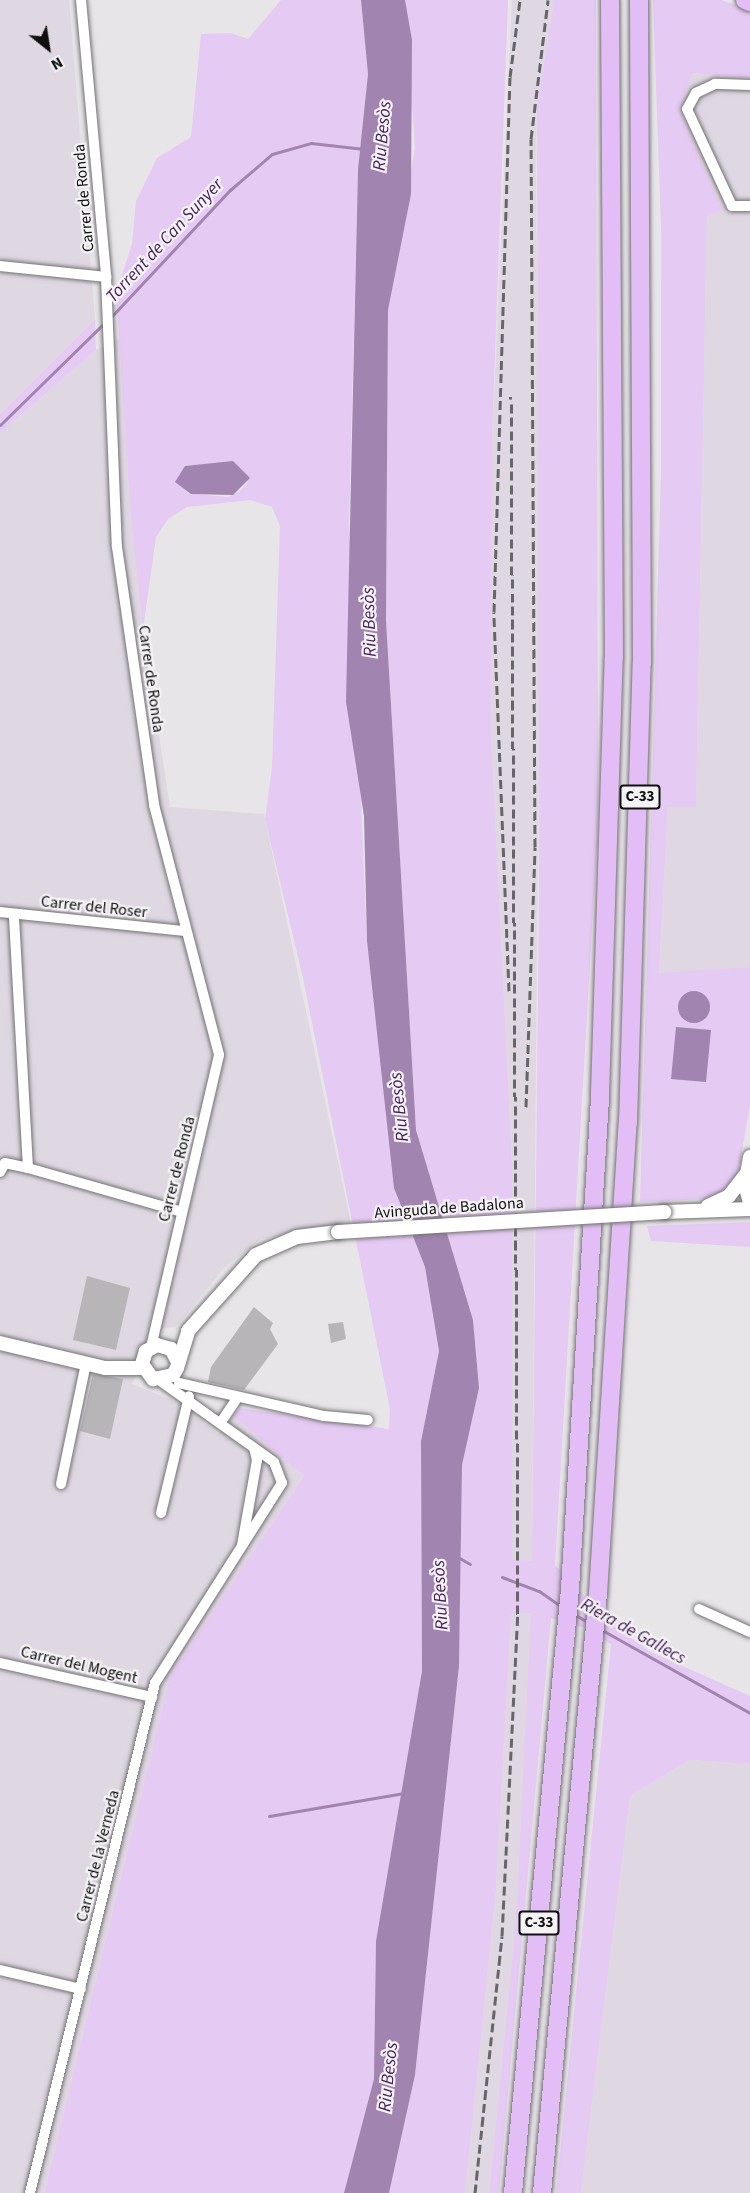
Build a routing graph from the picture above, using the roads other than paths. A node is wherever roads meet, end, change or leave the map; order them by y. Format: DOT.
graph roads {
  1 [pos="81,0"];
  2 [pos="610,0"];
  3 [pos="639,0"];
  4 [pos="745,0"];
  5 [pos="750,2"];
  6 [pos="750,85"];
  7 [pos="750,206"];
  8 [pos="0,266"];
  9 [pos="106,277"];
  10 [pos="0,912"];
  11 [pos="14,914"];
  12 [pos="185,931"];
  13 [pos="750,1157"];
  14 [pos="28,1168"];
  15 [pos="0,1172"];
  16 [pos="746,1174"];
  17 [pos="750,1202"];
  18 [pos="701,1209"];
  19 [pos="750,1209"];
  20 [pos="182,1212"];
  21 [pos="188,1331"];
  22 [pos="0,1343"];
  23 [pos="166,1346"];
  24 [pos="151,1347"];
  25 [pos="86,1364"];
  26 [pos="143,1368"];
  27 [pos="176,1373"];
  28 [pos="159,1380"];
  29 [pos="189,1396"];
  30 [pos="237,1398"];
  31 [pos="368,1419"];
  32 [pos="221,1422"];
  33 [pos="254,1448"];
  34 [pos="61,1484"];
  35 [pos="248,1501"];
  36 [pos="161,1513"];
  37 [pos="263,1517"];
  38 [pos="242,1546"];
  39 [pos="699,1609"];
  40 [pos="750,1632"];
  41 [pos="0,1663"];
  42 [pos="152,1697"];
  43 [pos="0,1970"];
  44 [pos="81,1989"];
  45 [pos="30,2193"];
  46 [pos="513,2193"];
  47 [pos="542,2193"];
  1 -- 9 [label="street, Carrer de Ronda"];
  2 -- 46 [label="highway, C-33"];
  3 -- 47 [label="highway, C-33"];
  4 -- 5 [label="highway"];
  6 -- 7 [label="street"];
  8 -- 9 [label="street"];
  9 -- 12 [label="street, Carrer de Ronda"];
  10 -- 11 [label="street, Carrer del Roser"];
  11 -- 12 [label="street, Carrer del Roser"];
  11 -- 14 [label="street"];
  12 -- 20 [label="street, Carrer de Ronda"];
  13 -- 16 [label="street"];
  14 -- 15 [label="street"];
  14 -- 20 [label="street"];
  16 -- 17 [label="street"];
  16 -- 18 [label="street"];
  18 -- 19 [label="street, Avinguda de Badalona"];
  18 -- 21 [label="street, Avinguda de Badalona, bridge"];
  20 -- 24 [label="street, Carrer de Ronda"];
  21 -- 23 [label="street, Avinguda de Badalona"];
  21 -- 27 [label="street, Avinguda de Badalona"];
  22 -- 25 [label="street"];
  23 -- 24 [label="street"];
  23 -- 27 [label="street"];
  24 -- 26 [label="street"];
  25 -- 26 [label="street"];
  25 -- 34 [label="street"];
  26 -- 28 [label="street"];
  27 -- 28 [label="street"];
  27 -- 29 [label="street"];
  27 -- 30 [label="street"];
  28 -- 29 [label="street"];
  29 -- 32 [label="street"];
  29 -- 36 [label="street"];
  30 -- 31 [label="street"];
  30 -- 32 [label="street"];
  32 -- 33 [label="street"];
  33 -- 35 [label="street, Carrer de la Verneda"];
  33 -- 37 [label="street, Carrer de la Verneda"];
  35 -- 37 [label="street"];
  35 -- 38 [label="street, Carrer de la Verneda"];
  37 -- 38 [label="street, Carrer de la Verneda"];
  38 -- 42 [label="street, Carrer de la Verneda"];
  39 -- 40 [label="street"];
  41 -- 42 [label="street, Carrer del Mogent"];
  42 -- 44 [label="street, Carrer de la Verneda"];
  43 -- 44 [label="street"];
  44 -- 45 [label="street, Carrer de la Verneda"];
}
